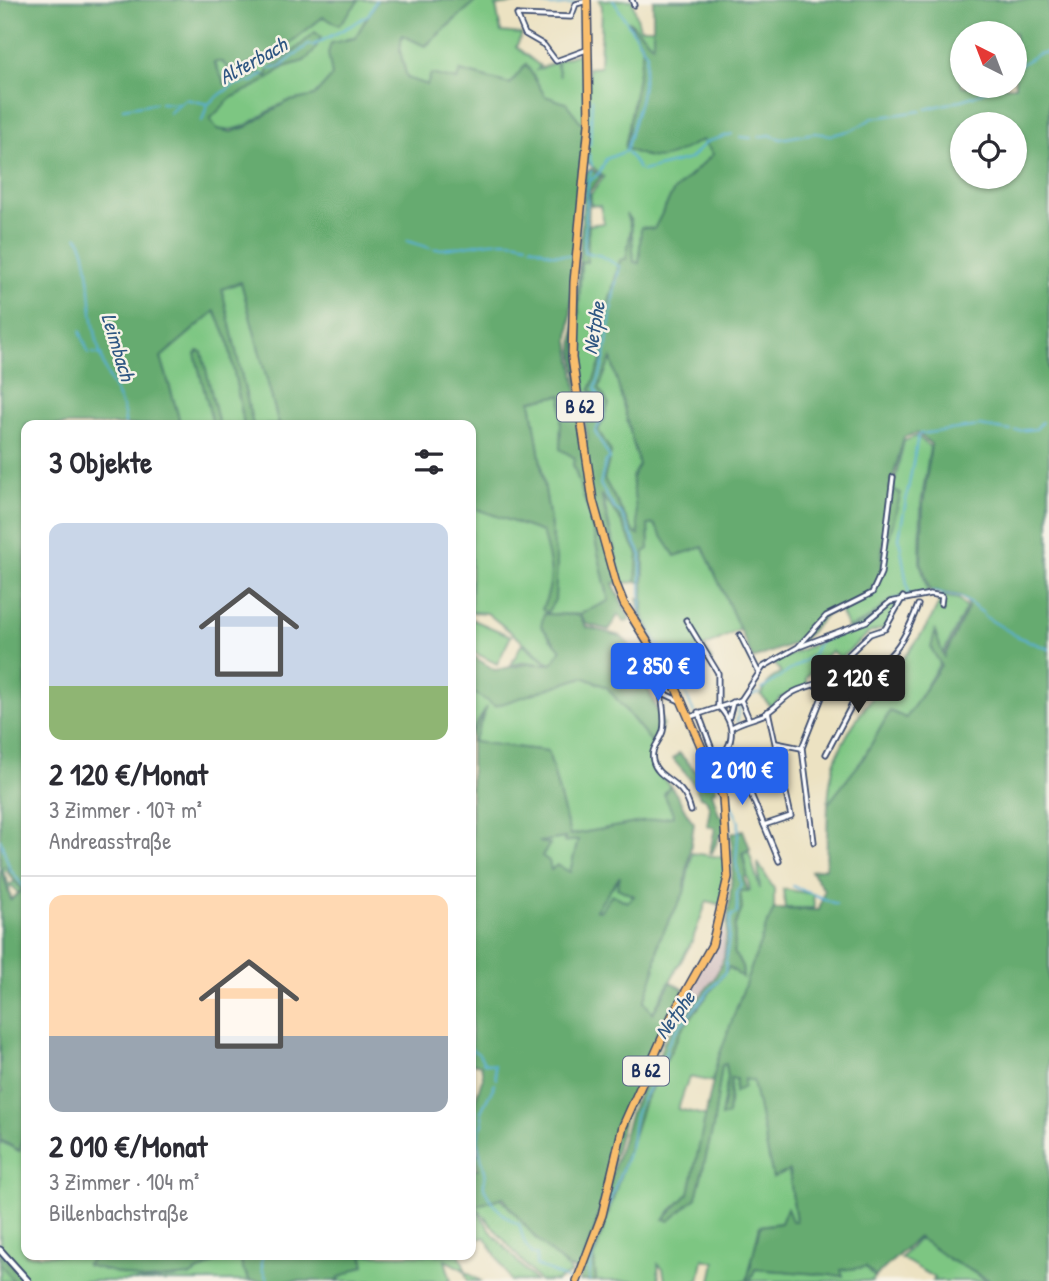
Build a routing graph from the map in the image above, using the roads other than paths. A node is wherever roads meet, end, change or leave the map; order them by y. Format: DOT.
graph roads {
  1 [pos="587,1"];
  2 [pos="586,50"];
  3 [pos="893,477"];
  4 [pos="904,597"];
  5 [pos="941,604"];
  6 [pos="918,605"];
  7 [pos="686,620"];
  8 [pos="740,635"];
  9 [pos="798,647"];
  10 [pos="758,671"];
  11 [pos="865,673"];
  12 [pos="670,677"];
  13 [pos="652,678"];
  14 [pos="825,683"];
  15 [pos="660,688"];
  16 [pos="741,700"];
  17 [pos="733,702"];
  18 [pos="683,703"];
  19 [pos="718,706"];
  20 [pos="768,711"];
  21 [pos="694,715"];
  22 [pos="729,717"];
  23 [pos="749,719"];
  24 [pos="732,727"];
  25 [pos="776,743"];
  26 [pos="802,748"];
  27 [pos="726,751"];
  28 [pos="826,754"];
  29 [pos="713,762"];
  30 [pos="691,811"];
  31 [pos="764,825"];
  32 [pos="814,842"];
  33 [pos="779,861"];
  34 [pos="0,1250"];
  35 [pos="28,1281"];
  36 [pos="577,1281"];
  1 -- 2 [label="main road, B 62"];
  1 -- 2 [label="street"];
  2 -- 12 [label="main road, B 62"];
  3 -- 9 [label="street"];
  4 -- 5 [label="street"];
  4 -- 9 [label="street"];
  4 -- 14 [label="street"];
  6 -- 11 [label="street"];
  7 -- 19 [label="street"];
  8 -- 10 [label="street"];
  9 -- 10 [label="street"];
  10 -- 16 [label="street"];
  11 -- 14 [label="street"];
  11 -- 28 [label="street"];
  12 -- 15 [label="street"];
  12 -- 18 [label="main road, B 62"];
  13 -- 15 [label="street"];
  14 -- 20 [label="street"];
  14 -- 26 [label="street"];
  15 -- 18 [label="street"];
  15 -- 30 [label="street"];
  16 -- 17 [label="street"];
  16 -- 23 [label="street"];
  17 -- 19 [label="street"];
  17 -- 22 [label="street"];
  18 -- 21 [label="main road, B 62"];
  19 -- 21 [label="street"];
  19 -- 22 [label="street"];
  20 -- 23 [label="street"];
  20 -- 25 [label="street"];
  21 -- 29 [label="main road, B 62"];
  22 -- 24 [label="street"];
  23 -- 24 [label="street"];
  24 -- 27 [label="street"];
  25 -- 26 [label="street"];
  25 -- 31 [label="street"];
  26 -- 32 [label="street"];
  27 -- 29 [label="street"];
  27 -- 31 [label="street"];
  29 -- 36 [label="main road, B 62"];
  31 -- 33 [label="street"];
  34 -- 35 [label="street"];
}
